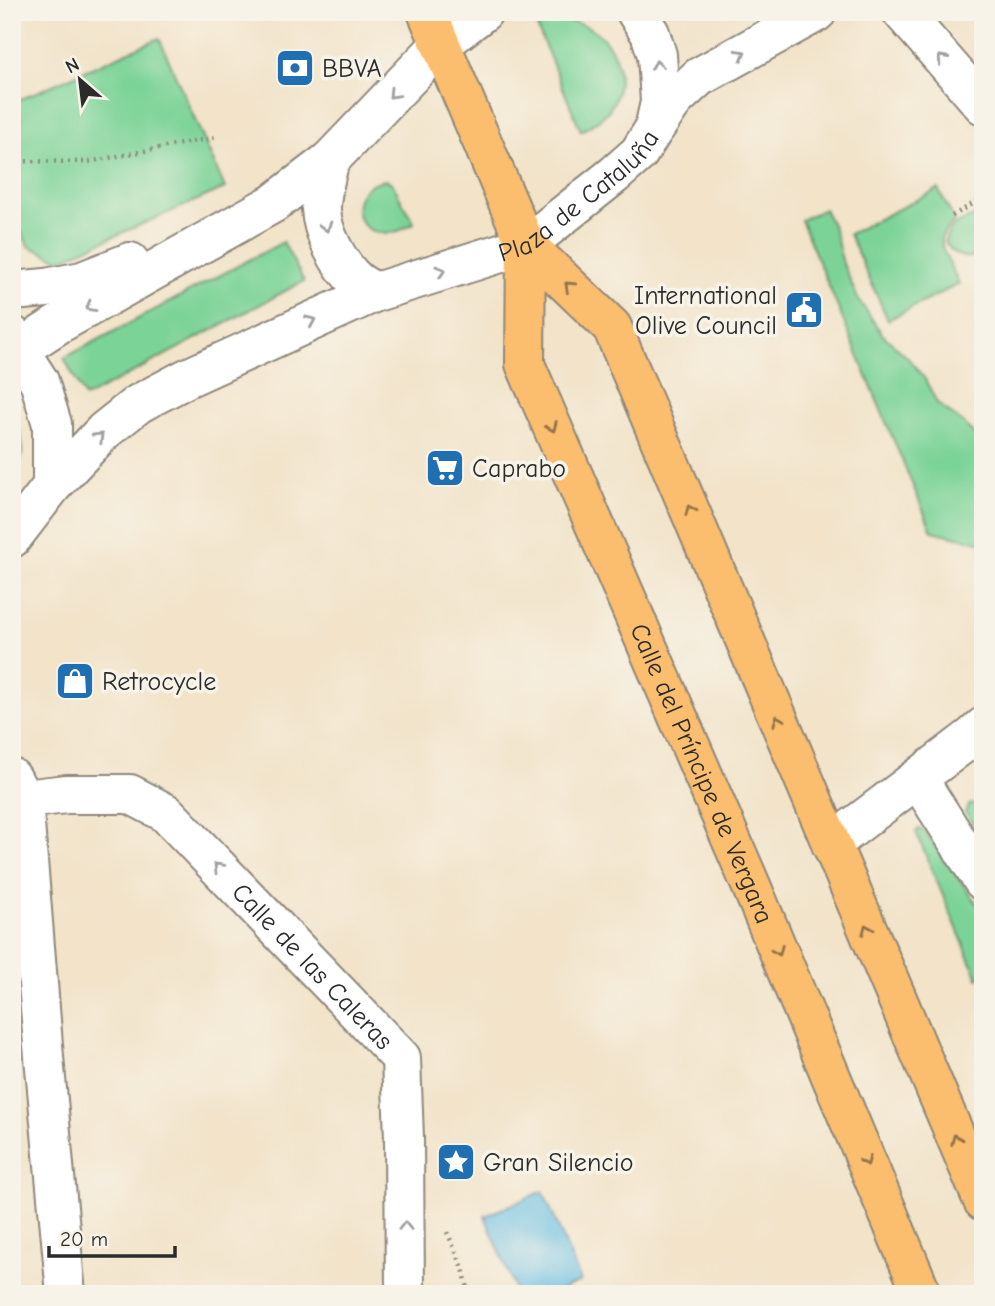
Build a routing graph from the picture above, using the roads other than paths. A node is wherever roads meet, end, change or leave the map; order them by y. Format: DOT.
graph roads {
  1 [pos="483,12"];
  2 [pos="636,12"];
  3 [pos="817,12"];
  4 [pos="902,12"];
  5 [pos="434,29"];
  6 [pos="983,105"];
  7 [pos="654,129"];
  8 [pos="330,160"];
  9 [pos="256,212"];
  10 [pos="526,245"];
  11 [pos="12,291"];
  12 [pos="376,292"];
  13 [pos="15,346"];
  14 [pos="52,486"];
  15 [pos="12,538"];
  16 [pos="979,738"];
  17 [pos="918,779"];
  18 [pos="17,789"];
  19 [pos="831,844"];
  20 [pos="983,881"];
  21 [pos="983,1201"];
  22 [pos="66,1294"];
  23 [pos="405,1294"];
  24 [pos="922,1294"];
  1 -- 5 [label="street"];
  7 -- 2 [label="street, Plaza de Cataluña, one-way"];
  7 -- 3 [label="street, one-way"];
  6 -- 4 [label="street, one-way"];
  5 -- 8 [label="street, one-way"];
  5 -- 10 [label="main road, Calle del Príncipe de Vergara"];
  7 -- 10 [label="street, Plaza de Cataluña"];
  8 -- 9 [label="street"];
  8 -- 12 [label="street, one-way"];
  9 -- 11 [label="street"];
  9 -- 13 [label="street, one-way"];
  12 -- 10 [label="street, Plaza de Cataluña, one-way"];
  19 -- 10 [label="main road, Calle del Príncipe de Vergara, one-way"];
  10 -- 24 [label="main road, Calle del Príncipe de Vergara, one-way"];
  14 -- 12 [label="street, Plaza de Cataluña, one-way"];
  13 -- 14 [label="street"];
  14 -- 15 [label="street, Plaza de Cataluña"];
  16 -- 17 [label="street"];
  17 -- 19 [label="street"];
  17 -- 20 [label="street"];
  18 -- 22 [label="street"];
  23 -- 18 [label="street, Calle de las Caleras, one-way"];
  21 -- 19 [label="main road, Calle del Príncipe de Vergara, one-way"];
}
